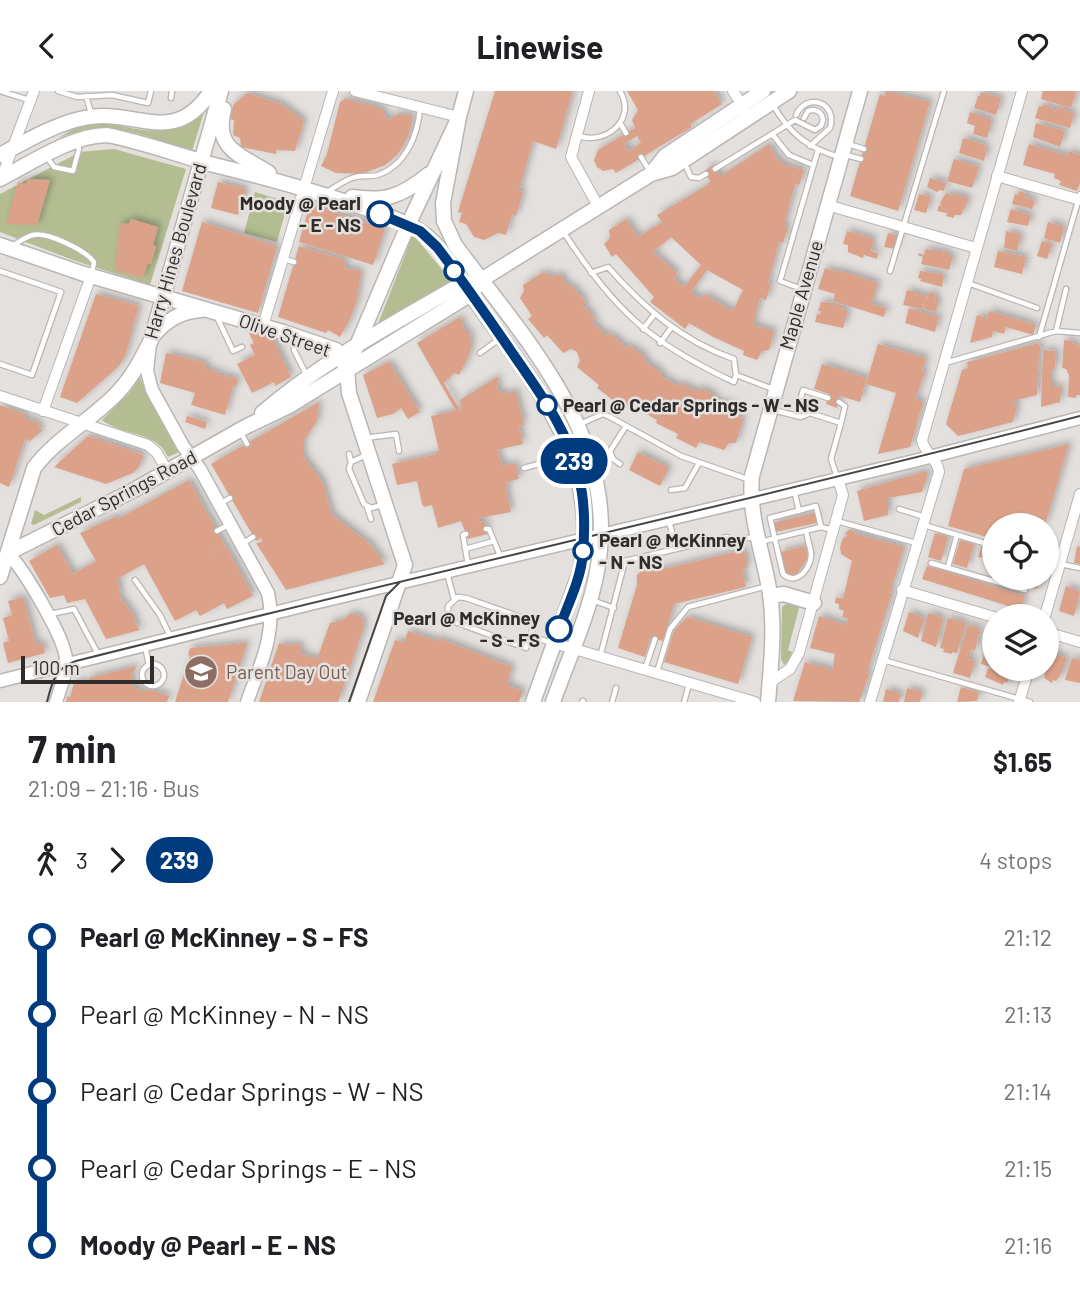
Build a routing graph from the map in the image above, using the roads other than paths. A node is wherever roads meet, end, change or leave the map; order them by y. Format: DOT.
graph roads {
  1 [pos="58,91"];
  2 [pos="151,91"];
  3 [pos="172,91"];
  4 [pos="211,91"];
  5 [pos="221,91"];
  6 [pos="229,91"];
  7 [pos="333,91"];
  8 [pos="355,91"];
  9 [pos="466,91"];
  10 [pos="589,91"];
  11 [pos="733,91"];
  12 [pos="789,91"];
  13 [pos="860,91"];
  14 [pos="944,91"];
  15 [pos="1022,91"];
  16 [pos="2,92"];
  17 [pos="623,93"];
  18 [pos="78,94"];
  19 [pos="767,95"];
  20 [pos="32,96"];
  21 [pos="86,96"];
  22 [pos="171,98"];
  23 [pos="1,99"];
  24 [pos="420,107"];
  25 [pos="746,111"];
  26 [pos="796,115"];
  27 [pos="92,117"];
  28 [pos="458,117"];
  29 [pos="804,118"];
  30 [pos="620,123"];
  31 [pos="785,125"];
  32 [pos="626,133"];
  33 [pos="772,134"];
  34 [pos="577,136"];
  35 [pos="76,141"];
  36 [pos="810,146"];
  37 [pos="864,149"];
  38 [pos="818,150"];
  39 [pos="6,152"];
  40 [pos="842,152"];
  41 [pos="46,155"];
  42 [pos="641,157"];
  43 [pos="861,159"];
  44 [pos="686,160"];
  45 [pos="201,161"];
  46 [pos="912,162"];
  47 [pos="813,165"];
  48 [pos="921,165"];
  49 [pos="715,169"];
  50 [pos="433,170"];
  51 [pos="651,174"];
  52 [pos="706,174"];
  53 [pos="997,176"];
  54 [pos="0,180"];
  55 [pos="283,182"];
  56 [pos="304,188"];
  57 [pos="326,196"];
  58 [pos="1079,198"];
  59 [pos="827,205"];
  60 [pos="598,206"];
  61 [pos="408,225"];
  62 [pos="903,227"];
  63 [pos="561,229"];
  64 [pos="4,246"];
  65 [pos="976,248"];
  66 [pos="283,258"];
  67 [pos="294,261"];
  68 [pos="0,271"];
  69 [pos="890,271"];
  70 [pos="591,273"];
  71 [pos="91,276"];
  72 [pos="481,280"];
  73 [pos="967,282"];
  74 [pos="467,288"];
  75 [pos="1066,289"];
  76 [pos="803,290"];
  77 [pos="162,297"];
  78 [pos="1037,308"];
  79 [pos="211,311"];
  80 [pos="654,315"];
  81 [pos="263,326"];
  82 [pos="671,328"];
  83 [pos="643,329"];
  84 [pos="288,330"];
  85 [pos="1056,331"];
  86 [pos="1080,333"];
  87 [pos="502,337"];
  88 [pos="1039,337"];
  89 [pos="151,340"];
  90 [pos="660,343"];
  91 [pos="242,347"];
  92 [pos="357,347"];
  93 [pos="480,353"];
  94 [pos="341,359"];
  95 [pos="945,363"];
  96 [pos="0,364"];
  97 [pos="736,375"];
  98 [pos="308,378"];
  99 [pos="775,390"];
  100 [pos="0,396"];
  101 [pos="828,398"];
  102 [pos="838,402"];
  103 [pos="769,408"];
  104 [pos="43,411"];
  105 [pos="796,416"];
  106 [pos="1080,418"];
  107 [pos="841,423"];
  108 [pos="81,424"];
  109 [pos="578,424"];
  110 [pos="626,426"];
  111 [pos="243,428"];
  112 [pos="364,438"];
  113 [pos="247,444"];
  114 [pos="399,451"];
  115 [pos="349,454"];
  116 [pos="370,454"];
  117 [pos="572,455"];
  118 [pos="930,457"];
  119 [pos="192,458"];
  120 [pos="351,461"];
  121 [pos="699,463"];
  122 [pos="620,464"];
  123 [pos="524,468"];
  124 [pos="168,472"];
  125 [pos="838,479"];
  126 [pos="751,480"];
  127 [pos="671,489"];
  128 [pos="794,489"];
  129 [pos="1080,496"];
  130 [pos="751,500"];
  131 [pos="387,504"];
  132 [pos="367,507"];
  133 [pos="899,509"];
  134 [pos="802,510"];
  135 [pos="806,516"];
  136 [pos="371,519"];
  137 [pos="669,519"];
  138 [pos="924,521"];
  139 [pos="230,524"];
  140 [pos="835,525"];
  141 [pos="821,527"];
  142 [pos="808,528"];
  143 [pos="486,529"];
  144 [pos="217,531"];
  145 [pos="466,534"];
  146 [pos="601,535"];
  147 [pos="957,535"];
  148 [pos="253,537"];
  149 [pos="764,539"];
  150 [pos="584,540"];
  151 [pos="494,541"];
  152 [pos="982,542"];
  153 [pos="241,544"];
  154 [pos="917,544"];
  155 [pos="465,548"];
  156 [pos="676,548"];
  157 [pos="4,550"];
  158 [pos="501,559"];
  159 [pos="931,562"];
  160 [pos="1060,564"];
  161 [pos="469,566"];
  162 [pos="948,567"];
  163 [pos="1080,568"];
  164 [pos="446,572"];
  165 [pos="0,577"];
  166 [pos="982,577"];
  167 [pos="135,580"];
  168 [pos="399,583"];
  169 [pos="902,590"];
  170 [pos="769,591"];
  171 [pos="454,599"];
  172 [pos="590,600"];
  173 [pos="814,603"];
  174 [pos="1048,604"];
  175 [pos="614,608"];
  176 [pos="982,613"];
  177 [pos="272,614"];
  178 [pos="46,615"];
  179 [pos="530,636"];
  180 [pos="1059,636"];
  181 [pos="171,639"];
  182 [pos="655,639"];
  183 [pos="1080,642"];
  184 [pos="554,643"];
  185 [pos="145,645"];
  186 [pos="571,649"];
  187 [pos="99,657"];
  188 [pos="600,657"];
  189 [pos="883,659"];
  190 [pos="65,666"];
  191 [pos="149,666"];
  192 [pos="645,670"];
  193 [pos="657,674"];
  194 [pos="0,681"];
  195 [pos="1027,681"];
  196 [pos="689,683"];
  197 [pos="769,683"];
  198 [pos="616,688"];
  199 [pos="720,697"];
  200 [pos="1023,701"];
  201 [pos="56,702"];
  202 [pos="247,702"];
  203 [pos="358,702"];
  204 [pos="533,702"];
  205 [pos="553,702"];
  206 [pos="612,702"];
  207 [pos="684,702"];
  208 [pos="755,702"];
  209 [pos="768,702"];
  210 [pos="870,702"];
  1 -- 18 [label="lane"];
  2 -- 21 [label="lane"];
  3 -- 22 [label="lane"];
  4 -- 27 [label="main road"];
  5 -- 45 [label="main road, Harry Hines Boulevard"];
  6 -- 55 [label="main road"];
  7 -- 56 [label="street"];
  8 -- 24 [label="street"];
  9 -- 28 [label="main road"];
  10 -- 34 [label="street"];
  11 -- 25 [label="street"];
  12 -- 19 [label="main road, Cedar Springs Road"];
  13 -- 40 [label="main road, Maple Avenue"];
  14 -- 48 [label="lane"];
  15 -- 53 [label="street"];
  16 -- 20 [label="lane"];
  16 -- 23 [label="lane"];
  17 -- 30 [label="lane"];
  18 -- 21 [label="lane"];
  19 -- 25 [label="main road, Cedar Springs Road"];
  19 -- 31 [label="lane"];
  20 -- 39 [label="street"];
  21 -- 27 [label="lane"];
  24 -- 28 [label="street"];
  24 -- 57 [label="lane"];
  25 -- 44 [label="main road, Cedar Springs Road"];
  25 -- 51 [label="main road, Cedar Springs Road"];
  26 -- 36 [label="lane"];
  27 -- 39 [label="main road"];
  28 -- 50 [label="main road"];
  28 -- 72 [label="main road"];
  29 -- 31 [label="lane"];
  30 -- 32 [label="lane"];
  30 -- 34 [label="lane"];
  31 -- 33 [label="lane"];
  31 -- 36 [label="lane"];
  33 -- 47 [label="lane"];
  33 -- 49 [label="lane"];
  34 -- 60 [label="street"];
  35 -- 41 [label="main road"];
  35 -- 41 [label="lane"];
  35 -- 45 [label="main road"];
  36 -- 38 [label="lane"];
  37 -- 40 [label="lane"];
  38 -- 40 [label="lane"];
  38 -- 47 [label="lane"];
  39 -- 54 [label="street"];
  40 -- 43 [label="lane"];
  40 -- 59 [label="main road, Maple Avenue"];
  41 -- 54 [label="main road"];
  42 -- 51 [label="lane"];
  44 -- 51 [label="main road, Cedar Springs Road"];
  44 -- 52 [label="lane"];
  45 -- 55 [label="main road"];
  45 -- 77 [label="main road, Harry Hines Boulevard"];
  46 -- 48 [label="lane"];
  47 -- 76 [label="lane"];
  48 -- 62 [label="lane"];
  50 -- 57 [label="main road"];
  50 -- 61 [label="main road"];
  51 -- 60 [label="main road, Cedar Springs Road"];
  53 -- 58 [label="street"];
  53 -- 65 [label="street"];
  55 -- 56 [label="main road"];
  56 -- 57 [label="main road"];
  56 -- 66 [label="street"];
  57 -- 61 [label="main road"];
  58 -- 88 [label="lane"];
  59 -- 62 [label="street"];
  59 -- 76 [label="main road, Maple Avenue"];
  60 -- 63 [label="main road, Cedar Springs Road"];
  61 -- 74 [label="main road"];
  61 -- 92 [label="main road"];
  62 -- 65 [label="street"];
  62 -- 69 [label="lane"];
  63 -- 70 [label="lane"];
  63 -- 72 [label="main road, Cedar Springs Road"];
  64 -- 71 [label="main road, Olive Street"];
  64 -- 71 [label="lane"];
  65 -- 73 [label="street"];
  66 -- 67 [label="lane"];
  66 -- 81 [label="street"];
  68 -- 96 [label="lane"];
  70 -- 80 [label="lane"];
  70 -- 83 [label="lane"];
  71 -- 77 [label="main road, Olive Street"];
  71 -- 104 [label="street"];
  72 -- 74 [label="main road, Cedar Springs Road"];
  72 -- 109 [label="main road"];
  73 -- 78 [label="lane"];
  73 -- 95 [label="street"];
  74 -- 87 [label="main road"];
  74 -- 92 [label="main road, Cedar Springs Road"];
  74 -- 94 [label="main road, Cedar Springs Road"];
  75 -- 85 [label="lane"];
  76 -- 99 [label="main road, Maple Avenue"];
  77 -- 79 [label="main road, Olive Street"];
  77 -- 89 [label="main road, Harry Hines Boulevard"];
  79 -- 81 [label="main road, Olive Street"];
  79 -- 89 [label="main road"];
  79 -- 91 [label="lane"];
  80 -- 82 [label="lane"];
  80 -- 83 [label="lane"];
  81 -- 84 [label="main road, Olive Street"];
  82 -- 90 [label="lane"];
  82 -- 97 [label="lane"];
  83 -- 90 [label="lane"];
  84 -- 94 [label="main road, Olive Street"];
  84 -- 98 [label="lane"];
  85 -- 86 [label="lane"];
  85 -- 88 [label="lane"];
  87 -- 93 [label="lane"];
  87 -- 117 [label="main road"];
  88 -- 95 [label="lane"];
  89 -- 108 [label="main road, Harry Hines Boulevard"];
  89 -- 119 [label="street"];
  90 -- 97 [label="lane"];
  92 -- 94 [label="main road, Cedar Springs Road"];
  92 -- 94 [label="main road"];
  94 -- 98 [label="main road, Cedar Springs Road"];
  94 -- 111 [label="main road, Cedar Springs Road"];
  94 -- 112 [label="main road, Olive Street"];
  95 -- 118 [label="street"];
  97 -- 99 [label="lane"];
  98 -- 111 [label="main road, Cedar Springs Road"];
  99 -- 103 [label="main road, Maple Avenue"];
  100 -- 104 [label="street"];
  101 -- 105 [label="lane"];
  102 -- 107 [label="lane"];
  103 -- 105 [label="lane"];
  103 -- 126 [label="main road, Maple Avenue"];
  104 -- 108 [label="street"];
  105 -- 107 [label="lane"];
  106 -- 118 [label="street"];
  107 -- 125 [label="lane"];
  108 -- 124 [label="street"];
  108 -- 157 [label="main road, Harry Hines Boulevard"];
  109 -- 110 [label="lane"];
  109 -- 146 [label="main road"];
  110 -- 121 [label="lane"];
  110 -- 122 [label="lane"];
  111 -- 113 [label="lane"];
  111 -- 119 [label="main road, Cedar Springs Road"];
  112 -- 114 [label="lane"];
  112 -- 116 [label="main road, Olive Street"];
  115 -- 120 [label="lane"];
  116 -- 120 [label="lane"];
  116 -- 131 [label="main road, Olive Street"];
  117 -- 123 [label="lane"];
  117 -- 150 [label="main road"];
  118 -- 125 [label="street"];
  118 -- 138 [label="street"];
  119 -- 124 [label="main road, Cedar Springs Road"];
  119 -- 139 [label="street"];
  120 -- 132 [label="lane"];
  121 -- 126 [label="lane"];
  121 -- 127 [label="lane"];
  124 -- 157 [label="main road, Cedar Springs Road"];
  125 -- 128 [label="street"];
  125 -- 140 [label="street"];
  126 -- 130 [label="main road, Maple Avenue"];
  128 -- 130 [label="street"];
  128 -- 134 [label="lane"];
  129 -- 160 [label="street"];
  130 -- 137 [label="street"];
  130 -- 149 [label="main road, Maple Avenue"];
  131 -- 132 [label="lane"];
  131 -- 168 [label="main road, Olive Street"];
  132 -- 136 [label="lane"];
  133 -- 138 [label="lane"];
  134 -- 135 [label="lane"];
  134 -- 141 [label="lane"];
  134 -- 149 [label="lane"];
  137 -- 146 [label="street"];
  137 -- 156 [label="lane"];
  138 -- 147 [label="lane"];
  138 -- 154 [label="street"];
  139 -- 144 [label="lane"];
  139 -- 153 [label="street"];
  140 -- 141 [label="lane"];
  140 -- 154 [label="lane"];
  140 -- 173 [label="street"];
  141 -- 142 [label="lane"];
  142 -- 149 [label="lane"];
  142 -- 149 [label="lane"];
  143 -- 151 [label="lane"];
  145 -- 155 [label="lane"];
  146 -- 150 [label="street"];
  146 -- 172 [label="main road"];
  147 -- 152 [label="lane"];
  147 -- 162 [label="lane"];
  148 -- 153 [label="lane"];
  149 -- 156 [label="lane"];
  149 -- 170 [label="main road, Maple Avenue"];
  150 -- 158 [label="street"];
  150 -- 184 [label="main road"];
  151 -- 155 [label="lane"];
  151 -- 158 [label="lane"];
  153 -- 177 [label="street"];
  154 -- 169 [label="street"];
  155 -- 161 [label="lane"];
  156 -- 175 [label="lane"];
  157 -- 165 [label="main road"];
  157 -- 178 [label="street"];
  158 -- 161 [label="street"];
  159 -- 162 [label="lane"];
  160 -- 163 [label="lane"];
  160 -- 174 [label="street"];
  161 -- 164 [label="street"];
  162 -- 166 [label="lane"];
  164 -- 168 [label="street"];
  164 -- 171 [label="lane"];
  167 -- 181 [label="lane"];
  168 -- 177 [label="street"];
  168 -- 203 [label="main road, Olive Street"];
  169 -- 176 [label="street"];
  169 -- 189 [label="street"];
  170 -- 173 [label="main road"];
  170 -- 193 [label="lane"];
  170 -- 197 [label="main road, Maple Avenue"];
  171 -- 179 [label="lane"];
  171 -- 179 [label="lane"];
  172 -- 175 [label="lane"];
  172 -- 186 [label="main road"];
  173 -- 197 [label="street"];
  175 -- 188 [label="lane"];
  177 -- 181 [label="street"];
  177 -- 202 [label="street"];
  178 -- 187 [label="lane"];
  178 -- 190 [label="street"];
  179 -- 184 [label="lane"];
  180 -- 183 [label="street"];
  181 -- 185 [label="street"];
  182 -- 192 [label="lane"];
  184 -- 186 [label="street"];
  184 -- 204 [label="main road"];
  185 -- 187 [label="street"];
  185 -- 191 [label="lane"];
  186 -- 188 [label="street"];
  186 -- 205 [label="main road"];
  187 -- 190 [label="street"];
  188 -- 192 [label="street"];
  189 -- 200 [label="lane"];
  189 -- 210 [label="street"];
  190 -- 194 [label="street"];
  190 -- 201 [label="street"];
  191 -- 191 [label="lane"];
  192 -- 193 [label="street"];
  193 -- 196 [label="street"];
  195 -- 200 [label="street"];
  196 -- 199 [label="street"];
  196 -- 207 [label="lane"];
  197 -- 209 [label="main road, Maple Avenue"];
  198 -- 206 [label="lane"];
  199 -- 208 [label="street"];
}
